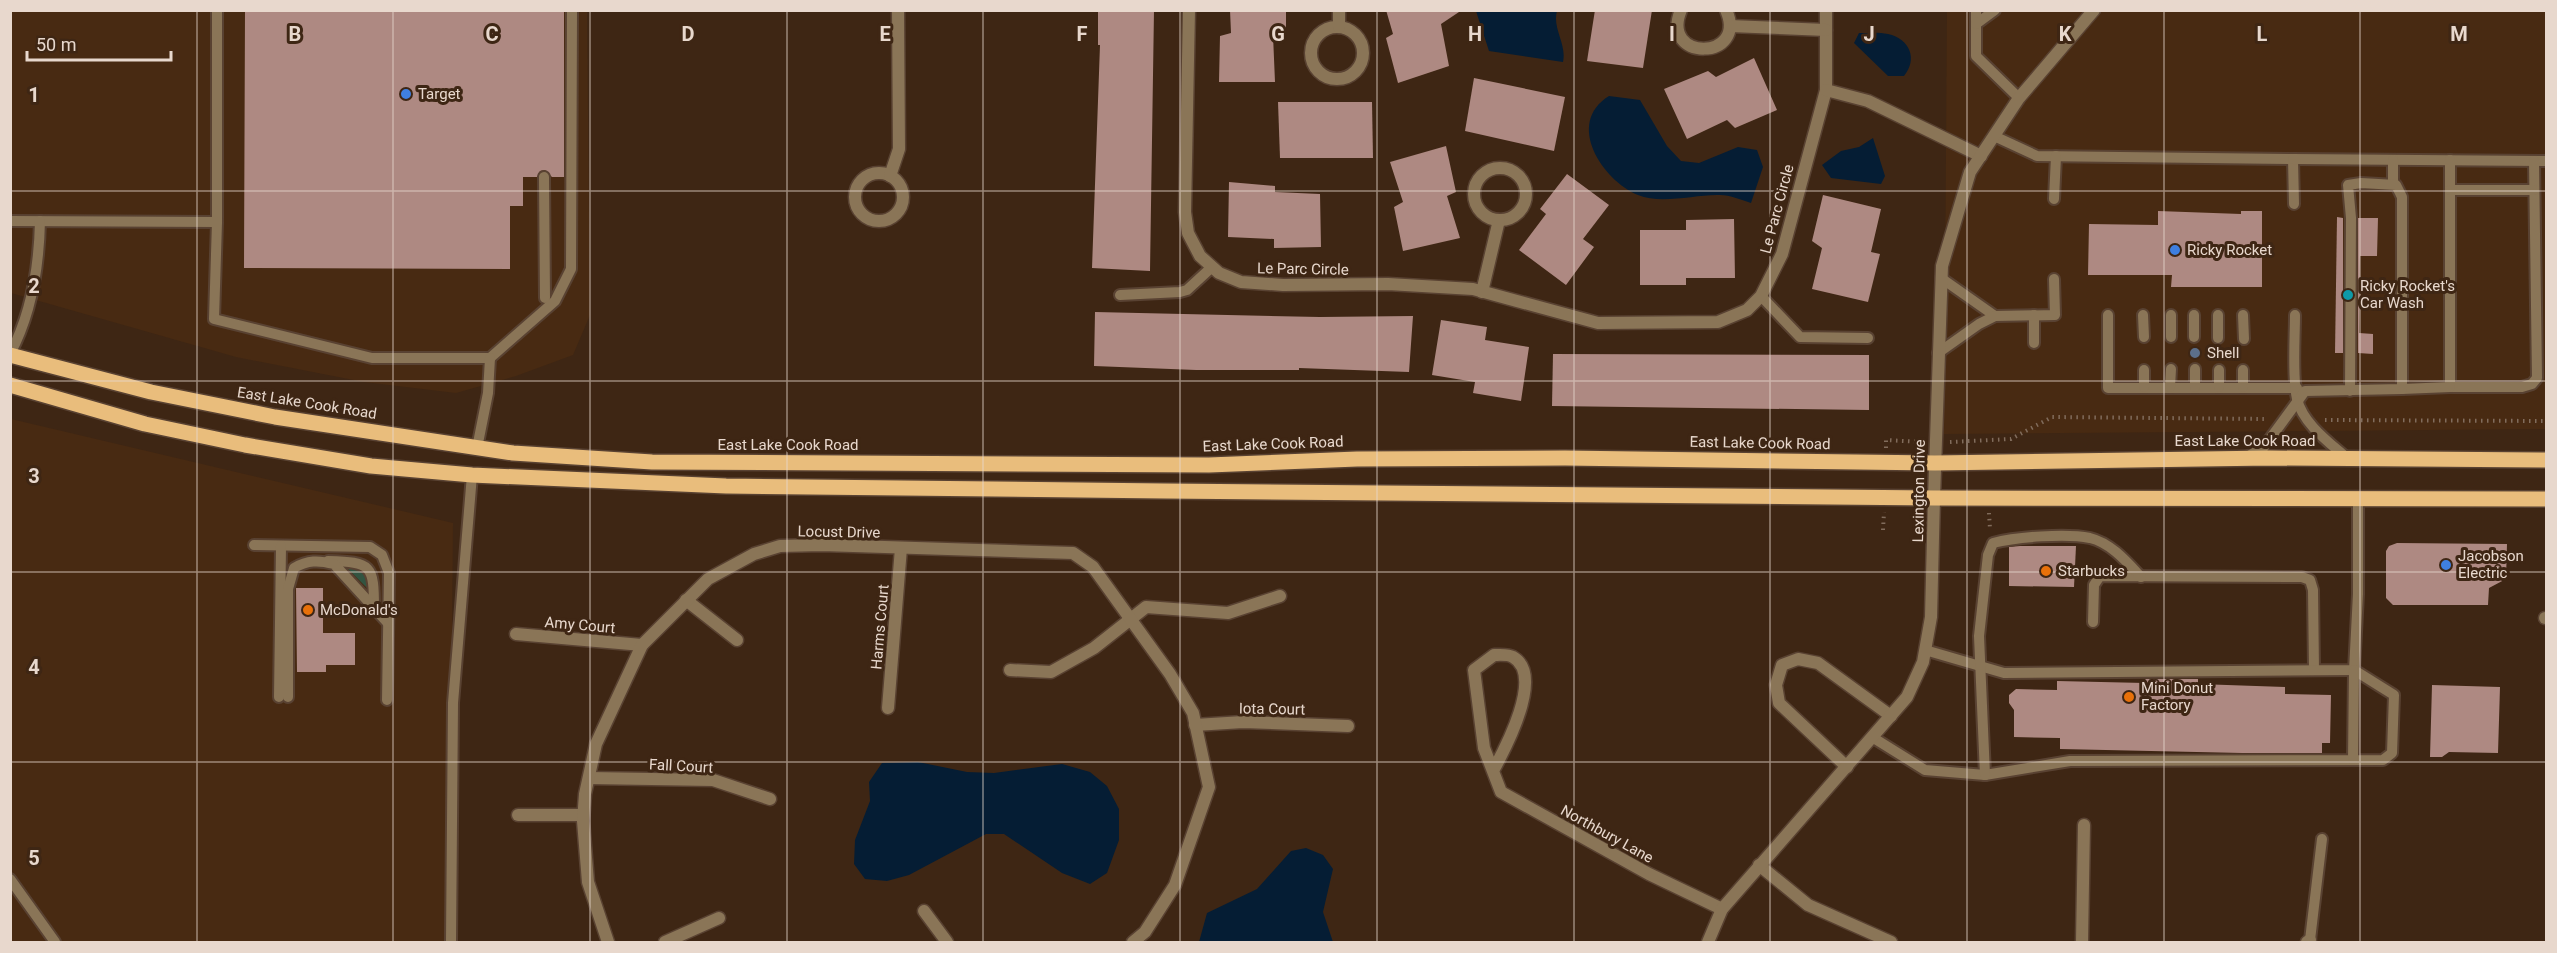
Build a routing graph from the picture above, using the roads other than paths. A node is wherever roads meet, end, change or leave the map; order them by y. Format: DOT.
graph roads {
  1 [pos="217,10"];
  2 [pos="572,10"];
  3 [pos="898,10"];
  4 [pos="1190,10"];
  5 [pos="1339,10"];
  6 [pos="1681,10"];
  7 [pos="1726,10"];
  8 [pos="1826,10"];
  9 [pos="1976,10"];
  10 [pos="1995,10"];
  11 [pos="2094,10"];
  12 [pos="1976,24"];
  13 [pos="1730,26"];
  14 [pos="1339,27"];
  15 [pos="1826,30"];
  16 [pos="1826,90"];
  17 [pos="2019,98"];
  18 [pos="1994,136"];
  19 [pos="1981,156"];
  20 [pos="2056,156"];
  21 [pos="2293,159"];
  22 [pos="2393,160"];
  23 [pos="2450,160"];
  24 [pos="2534,160"];
  25 [pos="2547,161"];
  26 [pos="890,176"];
  27 [pos="544,177"];
  28 [pos="2393,184"];
  29 [pos="2450,190"];
  30 [pos="2534,190"];
  31 [pos="2054,199"];
  32 [pos="2294,204"];
  33 [pos="1499,220"];
  34 [pos="10,221"];
  35 [pos="40,221"];
  36 [pos="217,222"];
  37 [pos="1212,267"];
  38 [pos="1941,278"];
  39 [pos="2054,279"];
  40 [pos="1482,292"];
  41 [pos="1120,295"];
  42 [pos="1761,296"];
  43 [pos="545,298"];
  44 [pos="2034,315"];
  45 [pos="2108,315"];
  46 [pos="2144,315"];
  47 [pos="2171,315"];
  48 [pos="2194,315"];
  49 [pos="2218,315"];
  50 [pos="2243,315"];
  51 [pos="2295,315"];
  52 [pos="1995,316"];
  53 [pos="2144,337"];
  54 [pos="2171,337"];
  55 [pos="2194,337"];
  56 [pos="1868,338"];
  57 [pos="2218,338"];
  58 [pos="2244,339"];
  59 [pos="2034,343"];
  60 [pos="1938,353"];
  61 [pos="10,354"];
  62 [pos="490,358"];
  63 [pos="2171,369"];
  64 [pos="2195,369"];
  65 [pos="2144,370"];
  66 [pos="2219,370"];
  67 [pos="2243,370"];
  68 [pos="10,385"];
  69 [pos="2144,387"];
  70 [pos="2170,387"];
  71 [pos="2195,387"];
  72 [pos="2219,387"];
  73 [pos="2243,387"];
  74 [pos="2450,387"];
  75 [pos="2402,389"];
  76 [pos="2350,391"];
  77 [pos="2297,394"];
  78 [pos="477,448"];
  79 [pos="2244,458"];
  80 [pos="2348,459"];
  81 [pos="2547,460"];
  82 [pos="1935,463"];
  83 [pos="472,475"];
  84 [pos="2358,497"];
  85 [pos="1934,498"];
  86 [pos="2547,499"];
  87 [pos="254,545"];
  88 [pos="281,546"];
  89 [pos="901,549"];
  90 [pos="321,561"];
  91 [pos="2141,577"];
  92 [pos="1280,596"];
  93 [pos="686,600"];
  94 [pos="374,609"];
  95 [pos="1131,620"];
  96 [pos="2093,622"];
  97 [pos="388,623"];
  98 [pos="516,634"];
  99 [pos="737,640"];
  100 [pos="642,645"];
  101 [pos="1925,650"];
  102 [pos="1981,667"];
  103 [pos="1010,670"];
  104 [pos="2314,670"];
  105 [pos="2354,670"];
  106 [pos="387,700"];
  107 [pos="888,708"];
  108 [pos="1892,716"];
  109 [pos="1194,719"];
  110 [pos="1348,726"];
  111 [pos="1872,737"];
  112 [pos="2353,760"];
  113 [pos="1847,767"];
  114 [pos="1493,771"];
  115 [pos="1985,775"];
  116 [pos="589,778"];
  117 [pos="770,799"];
  118 [pos="518,815"];
  119 [pos="583,815"];
  120 [pos="2084,825"];
  121 [pos="2322,839"];
  122 [pos="1759,866"];
  123 [pos="10,879"];
  124 [pos="1722,909"];
  125 [pos="924,910"];
  126 [pos="719,918"];
  127 [pos="2308,941"];
  128 [pos="56,942"];
  129 [pos="451,942"];
  130 [pos="608,942"];
  131 [pos="665,942"];
  132 [pos="947,942"];
  133 [pos="1133,942"];
  134 [pos="1708,942"];
  135 [pos="1891,942"];
  136 [pos="2082,942"];
  1 -- 36 [label="lane"];
  2 -- 62 [label="lane"];
  3 -- 26 [label="street"];
  4 -- 37 [label="street, Le Parc Circle"];
  5 -- 14 [label="street"];
  6 -- 13 [label="street"];
  7 -- 13 [label="street"];
  8 -- 15 [label="street, Le Parc Circle"];
  9 -- 12 [label="lane"];
  10 -- 12 [label="lane"];
  11 -- 17 [label="street, Lexington Drive"];
  12 -- 17 [label="lane"];
  13 -- 15 [label="street"];
  14 -- 14 [label="street"];
  15 -- 16 [label="street, Le Parc Circle"];
  16 -- 19 [label="street"];
  16 -- 42 [label="street, Le Parc Circle"];
  17 -- 18 [label="street, Lexington Drive"];
  18 -- 19 [label="street, Lexington Drive"];
  18 -- 20 [label="lane"];
  19 -- 38 [label="street, Lexington Drive"];
  20 -- 21 [label="lane"];
  20 -- 31 [label="lane"];
  21 -- 22 [label="lane"];
  21 -- 32 [label="lane"];
  22 -- 23 [label="lane"];
  22 -- 28 [label="lane"];
  23 -- 24 [label="lane"];
  23 -- 29 [label="lane"];
  24 -- 25 [label="lane"];
  24 -- 30 [label="lane"];
  26 -- 26 [label="street"];
  27 -- 43 [label="lane"];
  28 -- 75 [label="lane"];
  28 -- 76 [label="lane"];
  29 -- 30 [label="lane"];
  29 -- 74 [label="lane"];
  30 -- 74 [label="lane"];
  33 -- 33 [label="street"];
  33 -- 40 [label="street"];
  34 -- 35 [label="lane"];
  35 -- 36 [label="lane"];
  35 -- 61 [label="lane"];
  36 -- 62 [label="lane"];
  37 -- 40 [label="street, Le Parc Circle"];
  37 -- 41 [label="lane"];
  38 -- 52 [label="lane"];
  38 -- 60 [label="street, Lexington Drive"];
  39 -- 44 [label="lane"];
  40 -- 42 [label="street, Le Parc Circle"];
  42 -- 56 [label="lane"];
  44 -- 52 [label="lane"];
  44 -- 59 [label="lane"];
  45 -- 69 [label="lane"];
  46 -- 53 [label="lane"];
  47 -- 54 [label="lane"];
  48 -- 55 [label="lane"];
  49 -- 57 [label="lane"];
  50 -- 58 [label="lane"];
  51 -- 77 [label="lane"];
  52 -- 60 [label="lane"];
  60 -- 82 [label="street, Lexington Drive"];
  61 -- 78 [label="main road, East Lake Cook Road"];
  62 -- 78 [label="lane"];
  63 -- 70 [label="lane"];
  64 -- 71 [label="lane"];
  65 -- 69 [label="lane"];
  66 -- 72 [label="lane"];
  67 -- 73 [label="lane"];
  68 -- 83 [label="main road"];
  69 -- 70 [label="lane"];
  70 -- 71 [label="lane"];
  71 -- 72 [label="lane"];
  72 -- 73 [label="lane"];
  73 -- 77 [label="lane"];
  74 -- 75 [label="lane"];
  75 -- 76 [label="lane"];
  76 -- 77 [label="lane"];
  77 -- 79 [label="lane"];
  77 -- 80 [label="lane"];
  78 -- 82 [label="main road, East Lake Cook Road"];
  79 -- 80 [label="main road, East Lake Cook Road"];
  79 -- 82 [label="main road, East Lake Cook Road"];
  80 -- 81 [label="main road, East Lake Cook Road"];
  82 -- 85 [label="street, Lexington Drive"];
  83 -- 85 [label="main road"];
  83 -- 129 [label="lane"];
  84 -- 85 [label="main road"];
  84 -- 86 [label="main road"];
  84 -- 105 [label="lane"];
  85 -- 101 [label="street, Lexington Drive"];
  87 -- 88 [label="lane"];
  88 -- 90 [label="lane"];
  88 -- 97 [label="lane"];
  89 -- 93 [label="street, Locust Drive"];
  89 -- 95 [label="street, Locust Drive"];
  89 -- 107 [label="street, Harms Court"];
  90 -- 94 [label="lane"];
  90 -- 94 [label="lane"];
  91 -- 96 [label="lane"];
  91 -- 102 [label="lane"];
  91 -- 104 [label="lane"];
  92 -- 95 [label="street"];
  93 -- 99 [label="street"];
  93 -- 100 [label="street, Locust Drive"];
  94 -- 97 [label="lane"];
  95 -- 103 [label="street"];
  95 -- 109 [label="street, Locust Drive"];
  97 -- 106 [label="lane"];
  98 -- 100 [label="street, Amy Court"];
  100 -- 116 [label="street, Locust Drive"];
  101 -- 102 [label="lane"];
  101 -- 108 [label="street, Lexington Drive"];
  102 -- 104 [label="lane"];
  102 -- 115 [label="lane"];
  104 -- 105 [label="lane"];
  105 -- 112 [label="lane"];
  105 -- 112 [label="lane"];
  108 -- 111 [label="street, Lexington Drive"];
  108 -- 113 [label="street"];
  109 -- 110 [label="street, Iota Court"];
  109 -- 133 [label="street, Locust Drive"];
  111 -- 113 [label="street, Lexington Drive"];
  111 -- 115 [label="lane"];
  112 -- 115 [label="lane"];
  113 -- 122 [label="street, Lexington Drive"];
  114 -- 114 [label="street, Northbury Lane"];
  114 -- 124 [label="street, Northbury Lane"];
  116 -- 117 [label="street, Fall Court"];
  116 -- 119 [label="street, Locust Drive"];
  118 -- 119 [label="street"];
  119 -- 130 [label="street, Locust Drive"];
  120 -- 136 [label="street"];
  121 -- 127 [label="lane"];
  122 -- 124 [label="street, Lexington Drive"];
  122 -- 135 [label="street"];
  123 -- 128 [label="lane"];
  124 -- 134 [label="street, Lexington Drive"];
  125 -- 132 [label="street"];
  126 -- 131 [label="street"];
}
